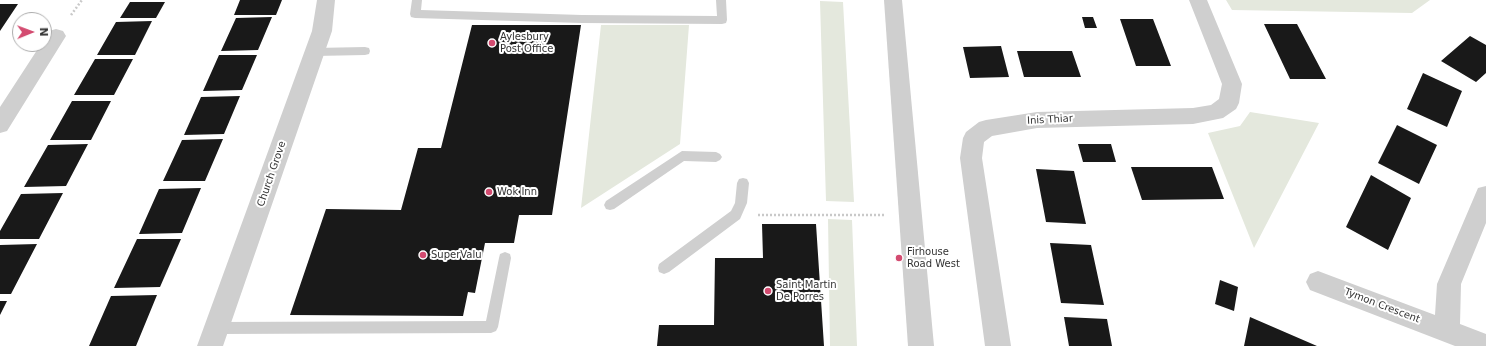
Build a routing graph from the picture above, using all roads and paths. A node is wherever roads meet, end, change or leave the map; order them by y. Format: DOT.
graph roads {
  1 [pos="82,0"];
  2 [pos="326,0"];
  3 [pos="417,0"];
  4 [pos="721,0"];
  5 [pos="893,0"];
  6 [pos="1198,0"];
  7 [pos="71,16"];
  8 [pos="56,36"];
  9 [pos="365,51"];
  10 [pos="315,52"];
  11 [pos="0,125"];
  12 [pos="716,157"];
  13 [pos="743,182"];
  14 [pos="1486,195"];
  15 [pos="610,205"];
  16 [pos="736,215"];
  17 [pos="887,215"];
  18 [pos="505,258"];
  19 [pos="664,268"];
  20 [pos="1318,282"];
  21 [pos="1447,330"];
  22 [pos="214,337"];
  23 [pos="921,346"];
  24 [pos="998,346"];
  25 [pos="1486,346"];
  1 -- 7 [label="path"];
  2 -- 10 [label="street, Church Grove"];
  3 -- 4 [label="lane"];
  5 -- 23 [label="street"];
  6 -- 24 [label="street, Inis Thiar"];
  8 -- 11 [label="street"];
  9 -- 10 [label="lane"];
  10 -- 22 [label="street, Church Grove"];
  12 -- 15 [label="lane"];
  13 -- 16 [label="lane"];
  14 -- 21 [label="street"];
  16 -- 17 [label="path"];
  16 -- 19 [label="lane"];
  18 -- 22 [label="lane"];
  20 -- 21 [label="street, Tymon Crescent"];
  21 -- 25 [label="street, Tymon Crescent"];
}
